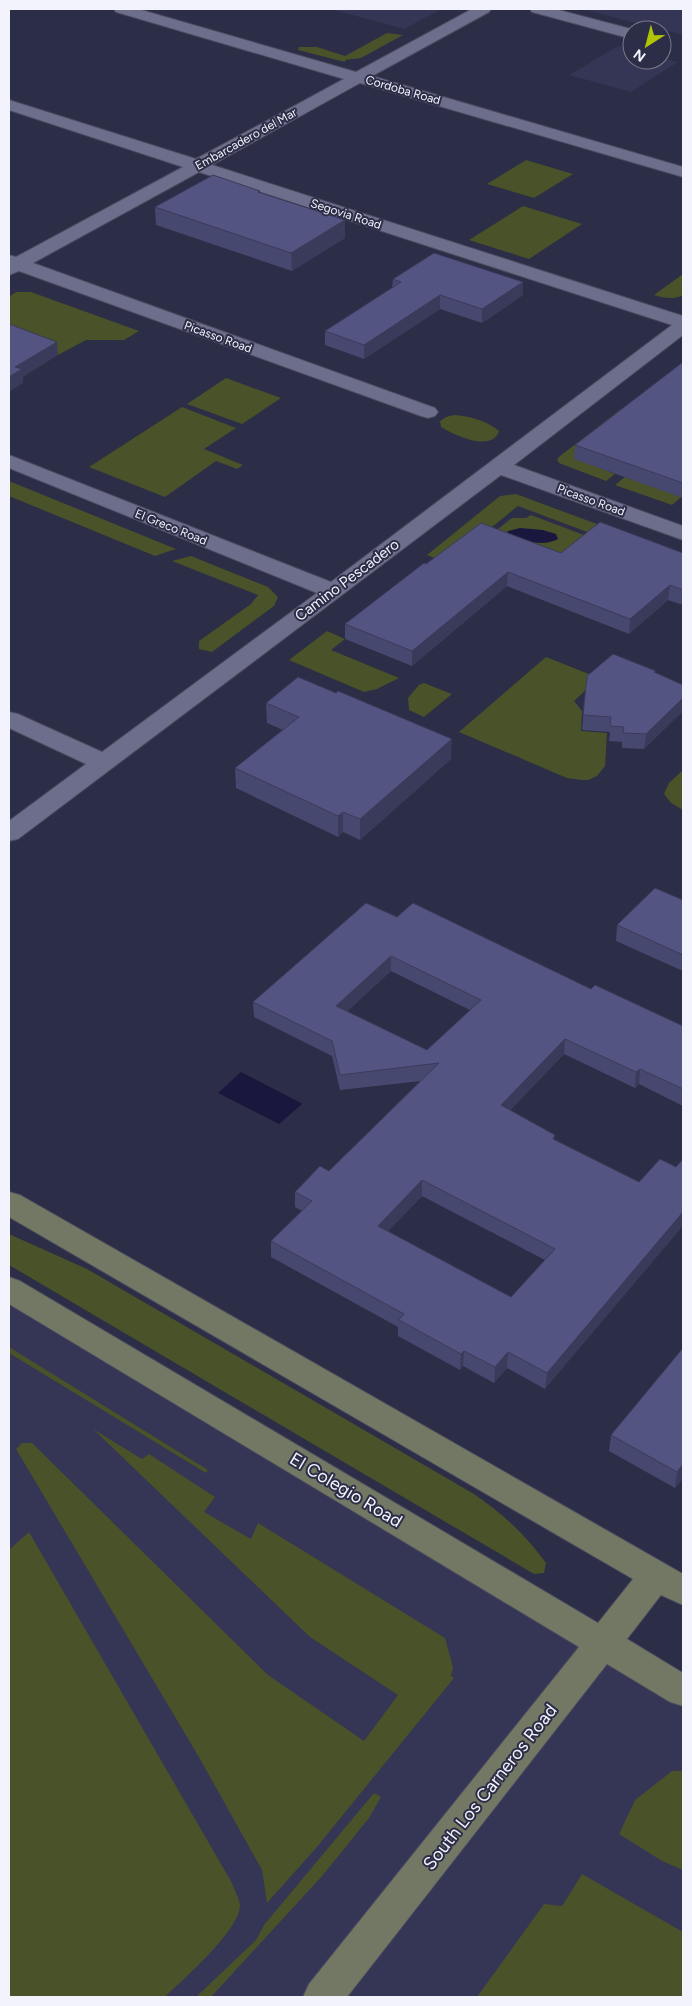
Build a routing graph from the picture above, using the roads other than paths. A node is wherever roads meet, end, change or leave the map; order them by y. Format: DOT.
graph roads {
  1 [pos="122,9"];
  2 [pos="482,9"];
  3 [pos="538,9"];
  4 [pos="622,31"];
  5 [pos="357,77"];
  6 [pos="9,105"];
  7 [pos="197,165"];
  8 [pos="683,172"];
  9 [pos="12,265"];
  10 [pos="683,324"];
  11 [pos="428,412"];
  12 [pos="9,461"];
  13 [pos="499,466"];
  14 [pos="683,533"];
  15 [pos="333,591"];
  16 [pos="9,719"];
  17 [pos="103,762"];
  18 [pos="9,833"];
  19 [pos="9,1203"];
  20 [pos="9,1289"];
  21 [pos="670,1584"];
  22 [pos="603,1643"];
  23 [pos="683,1691"];
  24 [pos="323,1997"];
  1 -- 5 [label="street, Cordoba Road"];
  2 -- 5 [label="street, Embarcadero del Mar"];
  3 -- 4 [label="street"];
  5 -- 7 [label="street, Embarcadero del Mar"];
  5 -- 8 [label="street, Cordoba Road"];
  6 -- 7 [label="street, Segovia Road"];
  7 -- 9 [label="street, Embarcadero del Mar"];
  7 -- 10 [label="street, Segovia Road"];
  9 -- 11 [label="street, Picasso Road"];
  10 -- 13 [label="street, Camino Pescadero"];
  12 -- 15 [label="street, El Greco Road"];
  13 -- 14 [label="street, Picasso Road"];
  13 -- 15 [label="street, Camino Pescadero"];
  15 -- 17 [label="street, Camino Pescadero"];
  16 -- 17 [label="street"];
  17 -- 18 [label="street, Camino Pescadero"];
  19 -- 21 [label="main road"];
  20 -- 22 [label="main road, El Colegio Road"];
  21 -- 22 [label="main road, South Los Carneros Road"];
  22 -- 23 [label="main road, El Colegio Road"];
  22 -- 24 [label="main road, South Los Carneros Road"];
}
